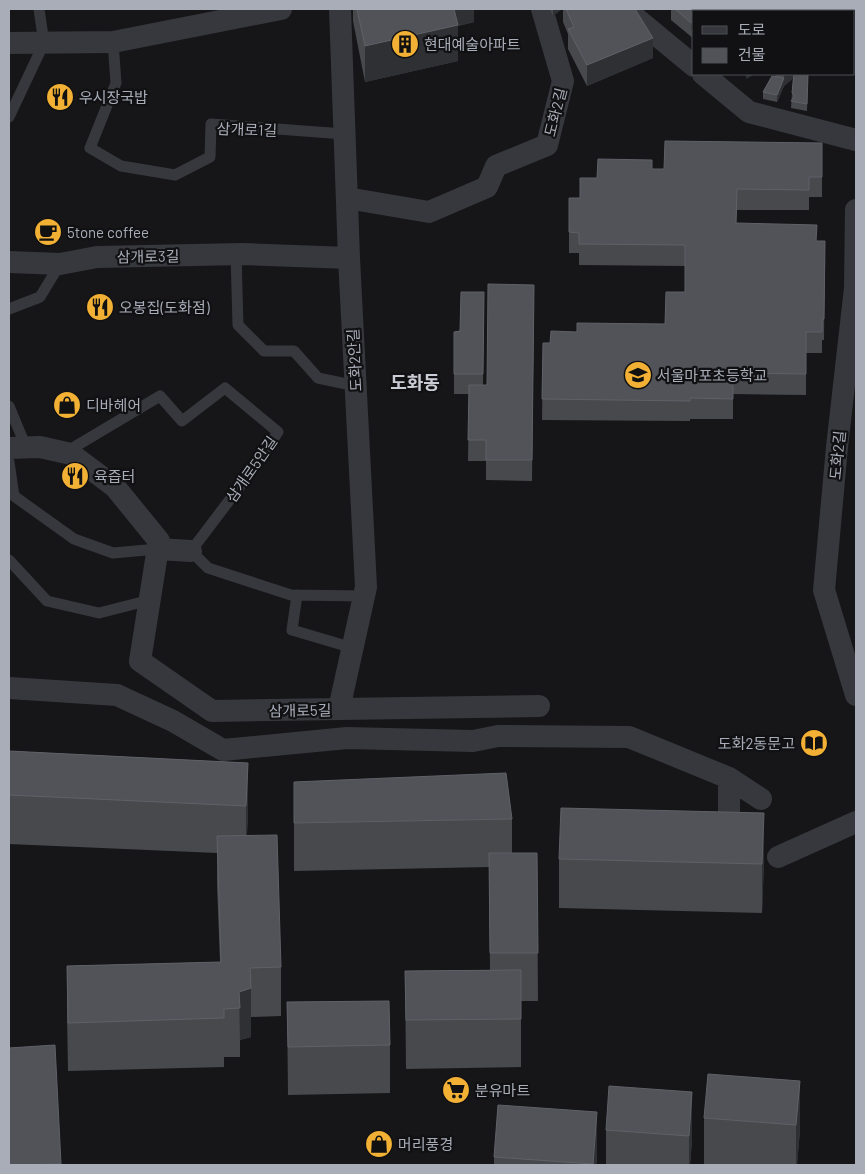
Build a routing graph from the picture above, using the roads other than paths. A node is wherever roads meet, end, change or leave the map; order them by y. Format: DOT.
graph roads {
  1 [pos="39,9"];
  2 [pos="280,9"];
  3 [pos="340,9"];
  4 [pos="542,9"];
  5 [pos="625,9"];
  6 [pos="114,42"];
  7 [pos="9,43"];
  8 [pos="44,43"];
  9 [pos="692,64"];
  10 [pos="704,75"];
  11 [pos="9,117"];
  12 [pos="344,134"];
  13 [pos="856,140"];
  14 [pos="347,198"];
  15 [pos="856,210"];
  16 [pos="236,254"];
  17 [pos="349,258"];
  18 [pos="9,262"];
  19 [pos="60,264"];
  20 [pos="9,309"];
  21 [pos="356,386"];
  22 [pos="9,406"];
  23 [pos="17,448"];
  24 [pos="65,452"];
  25 [pos="9,462"];
  26 [pos="158,549"];
  27 [pos="192,551"];
  28 [pos="9,560"];
  29 [pos="297,595"];
  30 [pos="364,596"];
  31 [pos="150,600"];
  32 [pos="352,648"];
  33 [pos="9,688"];
  34 [pos="856,695"];
  35 [pos="539,706"];
  36 [pos="338,709"];
  37 [pos="729,778"];
  38 [pos="760,799"];
  39 [pos="856,822"];
  40 [pos="753,826"];
  41 [pos="778,857"];
  1 -- 8 [label="lane"];
  2 -- 6 [label="street"];
  3 -- 12 [label="street, 도화2안길"];
  4 -- 14 [label="street, 도화2길"];
  5 -- 9 [label="street"];
  6 -- 8 [label="street"];
  6 -- 12 [label="lane, 삼개로1길"];
  7 -- 8 [label="street"];
  8 -- 11 [label="lane"];
  10 -- 13 [label="street"];
  12 -- 14 [label="street, 도화2안길"];
  14 -- 17 [label="street, 도화2안길"];
  15 -- 34 [label="street, 도화2길"];
  16 -- 17 [label="street, 삼개로3길"];
  16 -- 19 [label="street, 삼개로3길"];
  16 -- 21 [label="lane"];
  17 -- 21 [label="street, 도화2안길"];
  18 -- 19 [label="street, 삼개로3길"];
  19 -- 20 [label="lane"];
  21 -- 30 [label="street, 도화2안길"];
  22 -- 23 [label="lane"];
  23 -- 24 [label="street"];
  24 -- 26 [label="street"];
  24 -- 27 [label="lane, 삼개로5안길"];
  25 -- 26 [label="lane"];
  26 -- 27 [label="street"];
  26 -- 31 [label="street, 삼개로5길"];
  27 -- 29 [label="lane"];
  28 -- 31 [label="lane"];
  29 -- 30 [label="lane"];
  29 -- 32 [label="lane"];
  30 -- 32 [label="street, 도화2안길"];
  31 -- 36 [label="street, 삼개로5길"];
  32 -- 36 [label="street, 도화2안길"];
  33 -- 37 [label="street"];
  35 -- 36 [label="street, 삼개로5길"];
  37 -- 38 [label="street"];
  37 -- 40 [label="street"];
  39 -- 41 [label="street"];
}
